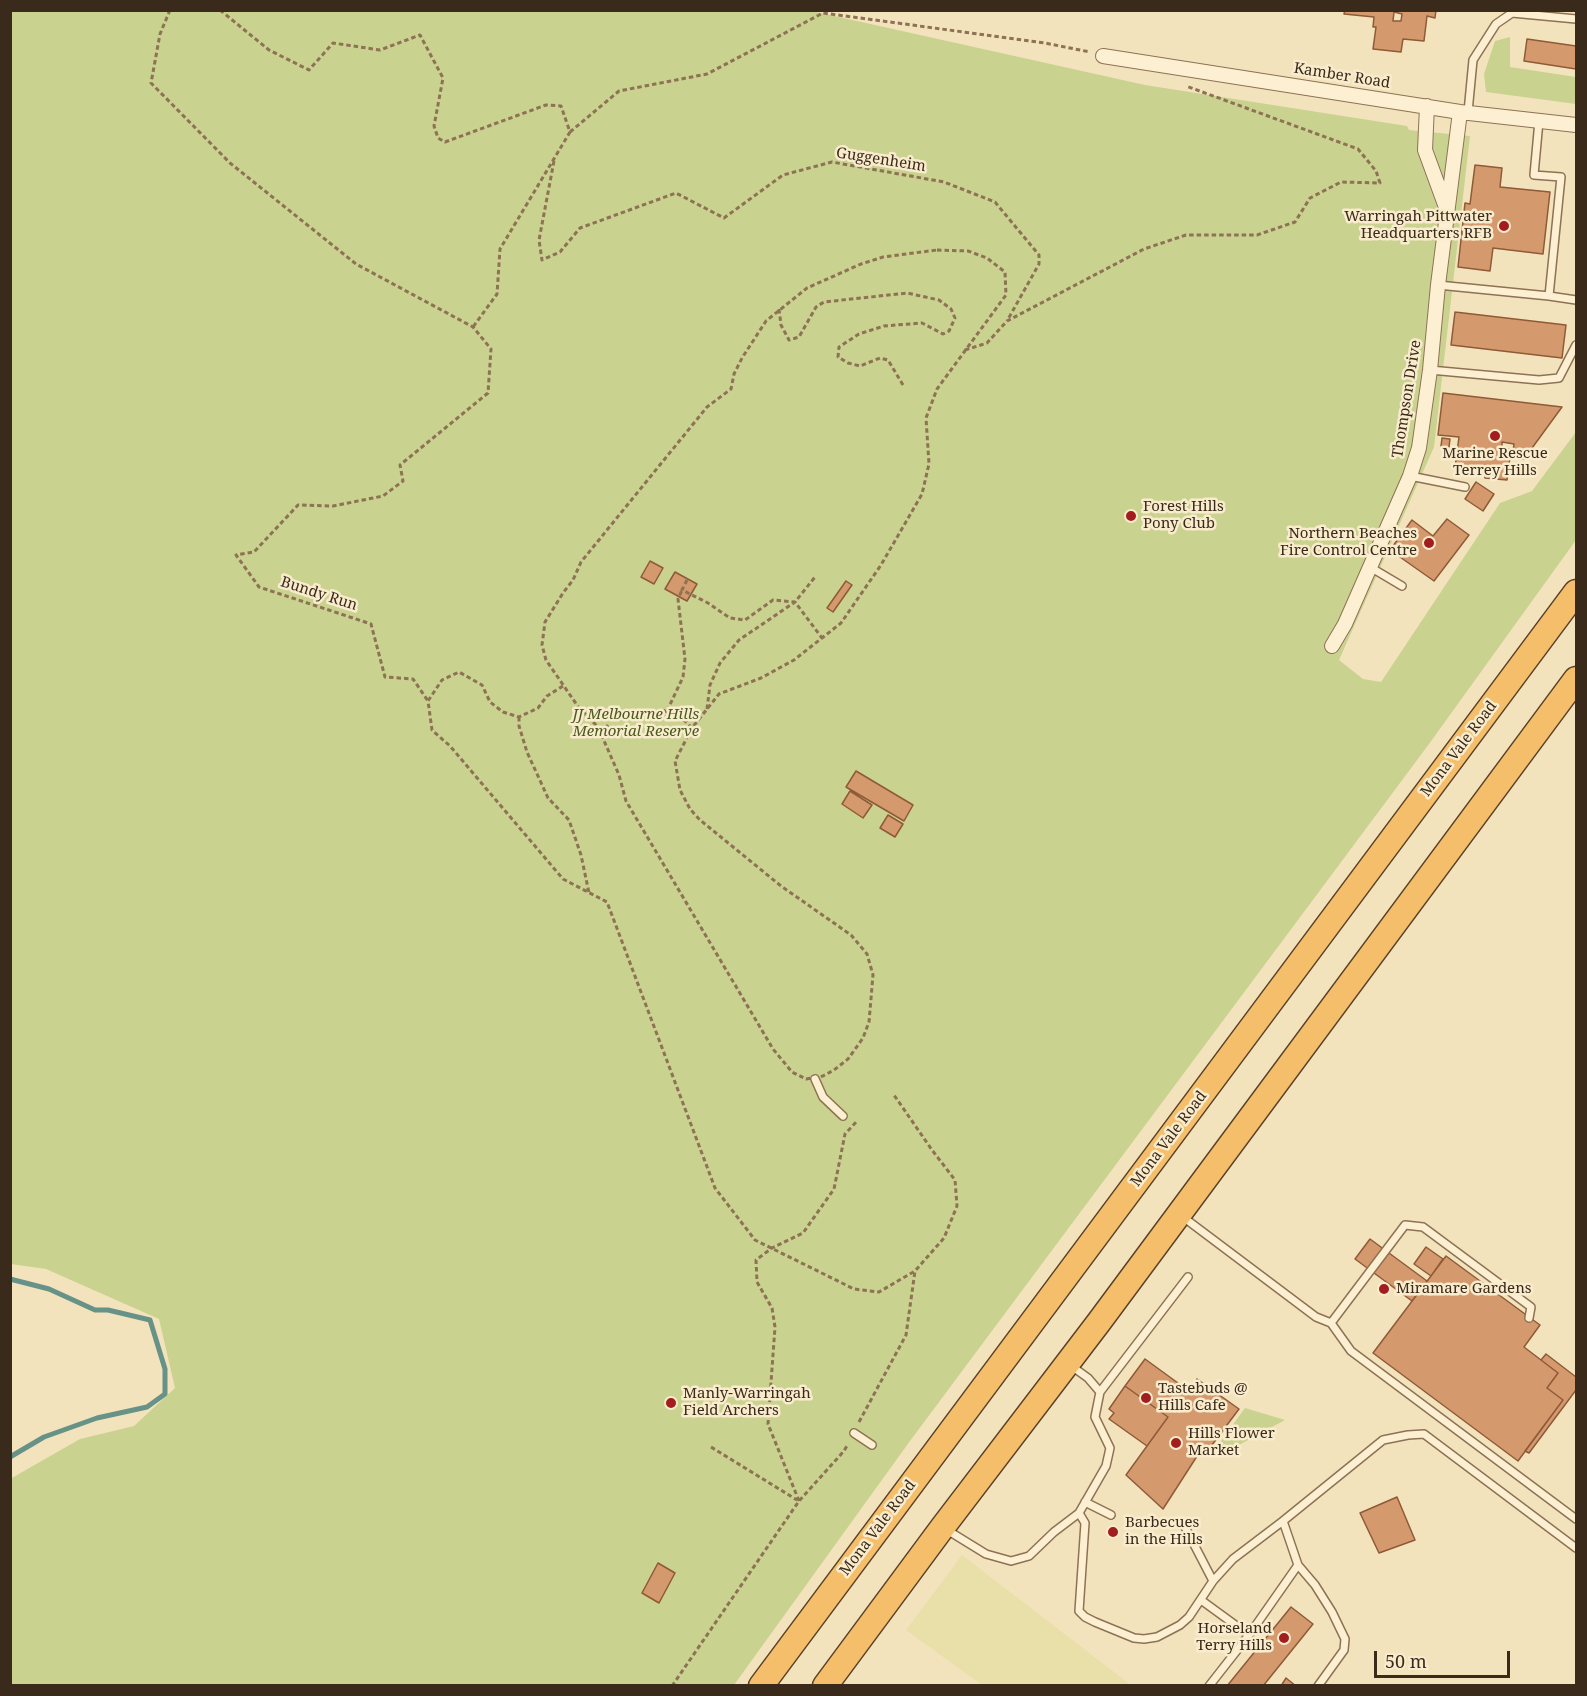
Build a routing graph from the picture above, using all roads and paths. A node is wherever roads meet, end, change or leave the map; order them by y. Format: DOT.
graph roads {
  1 [pos="170,10"];
  2 [pos="220,10"];
  3 [pos="822,12"];
  4 [pos="1576,19"];
  5 [pos="1103,56"];
  6 [pos="1180,84"];
  7 [pos="1427,106"];
  8 [pos="1464,112"];
  9 [pos="1539,121"];
  10 [pos="1576,125"];
  11 [pos="570,132"];
  12 [pos="554,161"];
  13 [pos="1448,212"];
  14 [pos="1438,285"];
  15 [pos="1549,296"];
  16 [pos="1576,300"];
  17 [pos="779,309"];
  18 [pos="1007,321"];
  19 [pos="473,327"];
  20 [pos="1576,345"];
  21 [pos="964,351"];
  22 [pos="1430,370"];
  23 [pos="903,385"];
  24 [pos="1410,476"];
  25 [pos="1465,487"];
  26 [pos="1370,567"];
  27 [pos="815,577"];
  28 [pos="687,580"];
  29 [pos="1401,586"];
  30 [pos="682,590"];
  31 [pos="1576,592"];
  32 [pos="795,602"];
  33 [pos="822,638"];
  34 [pos="1332,646"];
  35 [pos="1576,679"];
  36 [pos="563,686"];
  37 [pos="428,701"];
  38 [pos="707,709"];
  39 [pos="519,717"];
  40 [pos="608,724"];
  41 [pos="692,728"];
  42 [pos="601,734"];
  43 [pos="589,893"];
  44 [pos="815,1079"];
  45 [pos="894,1095"];
  46 [pos="843,1116"];
  47 [pos="857,1121"];
  48 [pos="1179,1214"];
  49 [pos="771,1248"];
  50 [pos="915,1271"];
  51 [pos="1188,1277"];
  52 [pos="1529,1318"];
  53 [pos="1331,1323"];
  54 [pos="1068,1364"];
  55 [pos="1100,1392"];
  56 [pos="854,1433"];
  57 [pos="872,1445"];
  58 [pos="711,1447"];
  59 [pos="799,1501"];
  60 [pos="1085,1502"];
  61 [pos="1079,1513"];
  62 [pos="1110,1515"];
  63 [pos="1576,1519"];
  64 [pos="1283,1521"];
  65 [pos="942,1527"];
  66 [pos="1185,1527"];
  67 [pos="1576,1548"];
  68 [pos="1298,1565"];
  69 [pos="1213,1581"];
  70 [pos="1201,1600"];
  71 [pos="1250,1635"];
  72 [pos="672,1686"];
  73 [pos="761,1686"];
  74 [pos="825,1686"];
  75 [pos="1209,1686"];
  76 [pos="1318,1686"];
  1 -- 19 [label="path"];
  2 -- 11 [label="path"];
  3 -- 5 [label="path"];
  3 -- 11 [label="path"];
  4 -- 8 [label="lane"];
  5 -- 7 [label="street, Kamber Road"];
  6 -- 18 [label="path"];
  7 -- 8 [label="street, Kamber Road"];
  7 -- 13 [label="street, Thompson Drive"];
  8 -- 9 [label="street, Kamber Road"];
  8 -- 13 [label="street, Thompson Drive"];
  9 -- 10 [label="street, Kamber Road"];
  9 -- 15 [label="lane"];
  11 -- 12 [label="path"];
  12 -- 18 [label="path, Guggenheim"];
  12 -- 19 [label="path"];
  13 -- 14 [label="street, Thompson Drive"];
  14 -- 15 [label="lane"];
  14 -- 22 [label="street, Thompson Drive"];
  15 -- 16 [label="lane"];
  17 -- 21 [label="path"];
  17 -- 23 [label="path"];
  17 -- 36 [label="path"];
  18 -- 21 [label="path"];
  19 -- 37 [label="path, Bundy Run"];
  20 -- 22 [label="lane"];
  21 -- 33 [label="path"];
  22 -- 24 [label="street, Thompson Drive"];
  24 -- 25 [label="lane"];
  24 -- 26 [label="street, Thompson Drive"];
  26 -- 29 [label="lane"];
  26 -- 34 [label="street, Thompson Drive"];
  27 -- 32 [label="path"];
  28 -- 30 [label="path"];
  30 -- 32 [label="path"];
  30 -- 41 [label="path"];
  31 -- 73 [label="highway, Mona Vale Road"];
  32 -- 33 [label="path"];
  32 -- 38 [label="path"];
  33 -- 38 [label="path"];
  35 -- 48 [label="highway"];
  36 -- 39 [label="path"];
  36 -- 42 [label="path"];
  37 -- 39 [label="path"];
  37 -- 43 [label="path"];
  38 -- 41 [label="path"];
  39 -- 43 [label="path"];
  40 -- 42 [label="path"];
  41 -- 44 [label="path"];
  42 -- 44 [label="path"];
  43 -- 49 [label="path"];
  44 -- 46 [label="lane"];
  45 -- 50 [label="path"];
  47 -- 49 [label="path"];
  48 -- 53 [label="lane"];
  48 -- 54 [label="highway"];
  49 -- 50 [label="path"];
  49 -- 59 [label="path"];
  50 -- 56 [label="path"];
  51 -- 55 [label="lane"];
  52 -- 53 [label="lane"];
  53 -- 63 [label="lane"];
  54 -- 55 [label="lane"];
  54 -- 65 [label="highway"];
  55 -- 60 [label="lane"];
  56 -- 57 [label="lane"];
  56 -- 59 [label="path"];
  58 -- 59 [label="path"];
  59 -- 72 [label="path"];
  60 -- 61 [label="lane"];
  60 -- 62 [label="lane"];
  61 -- 65 [label="lane"];
  61 -- 70 [label="lane"];
  64 -- 67 [label="lane"];
  64 -- 68 [label="lane"];
  64 -- 69 [label="lane"];
  65 -- 74 [label="highway"];
  66 -- 69 [label="lane"];
  68 -- 71 [label="lane"];
  68 -- 76 [label="lane"];
  69 -- 70 [label="lane"];
  70 -- 71 [label="lane"];
  71 -- 75 [label="lane"];
}
